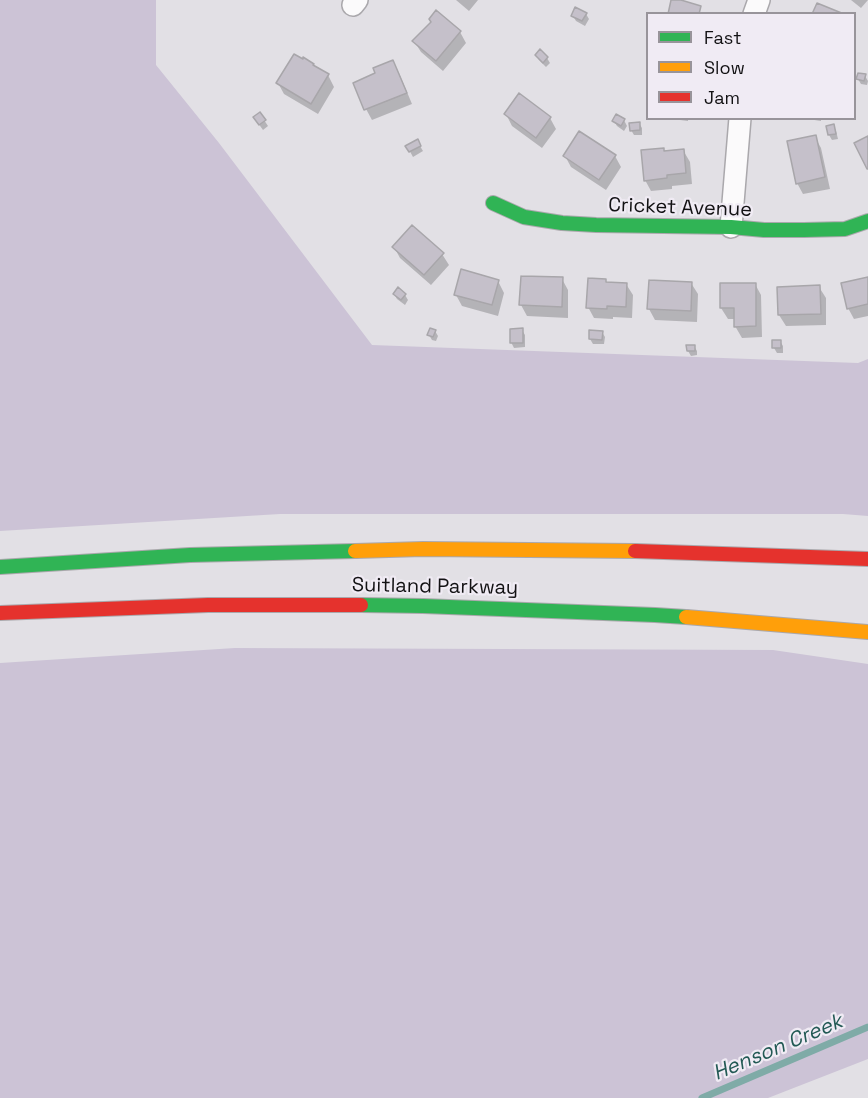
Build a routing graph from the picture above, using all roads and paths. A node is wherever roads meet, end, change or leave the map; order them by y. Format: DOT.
graph roads {
  1 [pos="740,120"];
  2 [pos="493,203"];
  3 [pos="868,221"];
  4 [pos="731,227"];
  5 [pos="868,559"];
  6 [pos="0,567"];
  7 [pos="0,613"];
  8 [pos="868,632"];
  1 -- 4 [label="street"];
  2 -- 4 [label="main road, Cricket Avenue"];
  3 -- 4 [label="main road, Cricket Avenue"];
  5 -- 6 [label="main road, Suitland Parkway"];
  7 -- 8 [label="main road, Suitland Parkway"];
}
